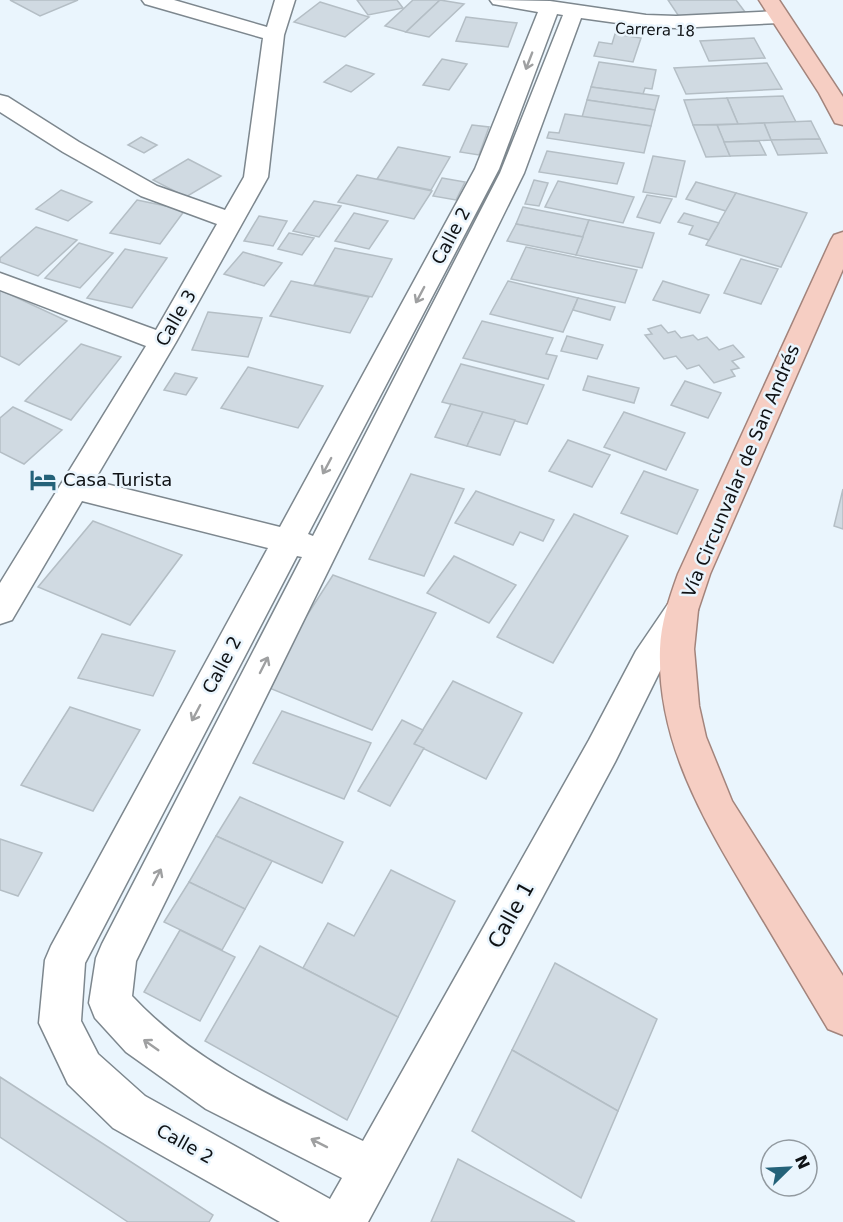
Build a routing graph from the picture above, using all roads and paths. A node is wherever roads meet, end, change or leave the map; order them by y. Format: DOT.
graph roads {
  1 [pos="152,0"];
  2 [pos="285,0"];
  3 [pos="500,0"];
  4 [pos="553,13"];
  5 [pos="778,15"];
  6 [pos="274,35"];
  7 [pos="0,102"];
  8 [pos="843,118"];
  9 [pos="500,171"];
  10 [pos="232,221"];
  11 [pos="843,240"];
  12 [pos="0,281"];
  13 [pos="162,342"];
  14 [pos="73,488"];
  15 [pos="287,541"];
  16 [pos="322,549"];
  17 [pos="682,610"];
  18 [pos="0,611"];
  19 [pos="110,1003"];
  20 [pos="837,1005"];
  21 [pos="60,1023"];
  22 [pos="371,1169"];
  23 [pos="325,1222"];
  24 [pos="343,1222"];
  1 -- 6 [label="street"];
  2 -- 6 [label="street, Calle 3"];
  3 -- 4 [label="street, Carrera 18"];
  4 -- 5 [label="street, Carrera 18"];
  4 -- 9 [label="street, Calle 2"];
  5 -- 8 [label="highway"];
  6 -- 10 [label="street, Calle 3"];
  7 -- 10 [label="street"];
  9 -- 15 [label="street, Calle 2, one-way"];
  9 -- 16 [label="street, Calle 2"];
  10 -- 13 [label="street, Calle 3"];
  11 -- 17 [label="highway, Vía Circunvalar de San Andrés"];
  12 -- 13 [label="street"];
  13 -- 14 [label="street, Calle 3"];
  14 -- 15 [label="street"];
  14 -- 18 [label="street, Calle 3"];
  15 -- 16 [label="street"];
  15 -- 21 [label="street, Calle 2, one-way"];
  19 -- 16 [label="street, Calle 2, one-way"];
  17 -- 20 [label="highway, Vía Circunvalar de San Andrés"];
  17 -- 22 [label="street, Calle 1"];
  19 -- 21 [label="street"];
  22 -- 19 [label="street, one-way"];
  21 -- 23 [label="street, Calle 2"];
  22 -- 24 [label="street, Calle 1"];
}
